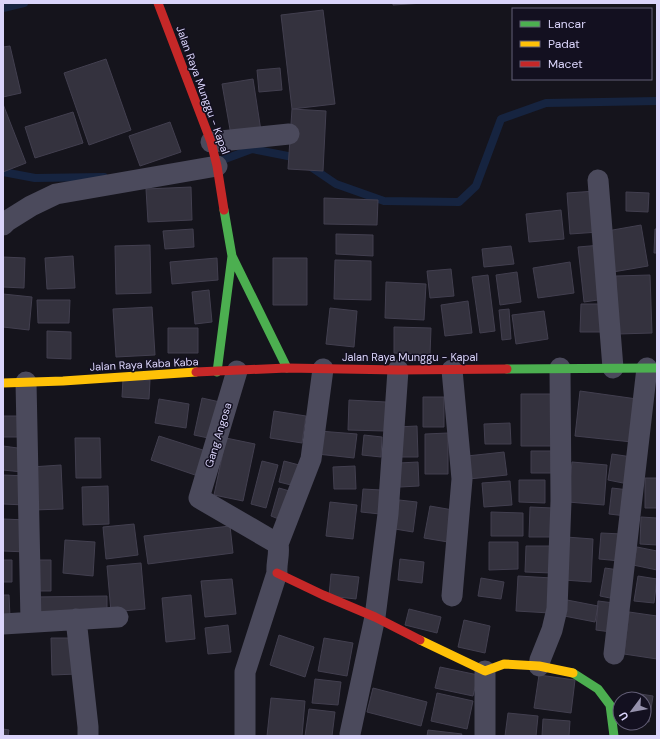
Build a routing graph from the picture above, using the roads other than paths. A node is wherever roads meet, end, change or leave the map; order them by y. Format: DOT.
graph roads {
  1 [pos="158,3"];
  2 [pos="289,134"];
  3 [pos="211,142"];
  4 [pos="217,166"];
  5 [pos="598,180"];
  6 [pos="3,225"];
  7 [pos="232,256"];
  8 [pos="287,368"];
  9 [pos="560,368"];
  10 [pos="613,368"];
  11 [pos="652,368"];
  12 [pos="323,369"];
  13 [pos="398,370"];
  14 [pos="452,370"];
  15 [pos="227,372"];
  16 [pos="26,382"];
  17 [pos="3,383"];
  18 [pos="278,558"];
  19 [pos="452,596"];
  20 [pos="118,617"];
  21 [pos="375,617"];
  22 [pos="76,619"];
  23 [pos="31,622"];
  24 [pos="3,624"];
  25 [pos="614,654"];
  26 [pos="541,657"];
  27 [pos="486,671"];
  28 [pos="88,732"];
  29 [pos="350,734"];
  30 [pos="245,736"];
  31 [pos="485,736"];
  32 [pos="614,736"];
  1 -- 3 [label="street, Jalan Raya Munggu - Kapal"];
  2 -- 3 [label="street"];
  3 -- 4 [label="street, Jalan Raya Munggu - Kapal"];
  4 -- 6 [label="street"];
  4 -- 7 [label="street, Jalan Raya Munggu - Kapal"];
  5 -- 10 [label="street"];
  7 -- 8 [label="street, Jalan Raya Munggu - Kapal"];
  7 -- 15 [label="street, Jalan Raya Munggu - Kapal"];
  8 -- 12 [label="street, Jalan Raya Munggu - Kapal"];
  8 -- 15 [label="street, Jalan Raya Kaba Kaba"];
  9 -- 10 [label="street, Jalan Raya Munggu - Kapal"];
  9 -- 14 [label="street, Jalan Raya Munggu - Kapal"];
  9 -- 26 [label="street"];
  10 -- 11 [label="street, Jalan Raya Munggu - Kapal"];
  11 -- 25 [label="street"];
  12 -- 13 [label="street, Jalan Raya Munggu - Kapal"];
  12 -- 18 [label="street"];
  13 -- 14 [label="street, Jalan Raya Munggu - Kapal"];
  13 -- 21 [label="street"];
  14 -- 19 [label="street"];
  15 -- 16 [label="street, Jalan Raya Kaba Kaba"];
  15 -- 18 [label="street, Gang Angosa"];
  16 -- 17 [label="street, Jalan Raya Kaba Kaba"];
  16 -- 23 [label="street"];
  18 -- 21 [label="street"];
  18 -- 30 [label="street"];
  20 -- 22 [label="street"];
  21 -- 27 [label="street"];
  21 -- 29 [label="street"];
  22 -- 23 [label="street"];
  22 -- 28 [label="street"];
  23 -- 24 [label="street"];
  26 -- 27 [label="street"];
  26 -- 32 [label="street"];
  27 -- 31 [label="street"];
}
